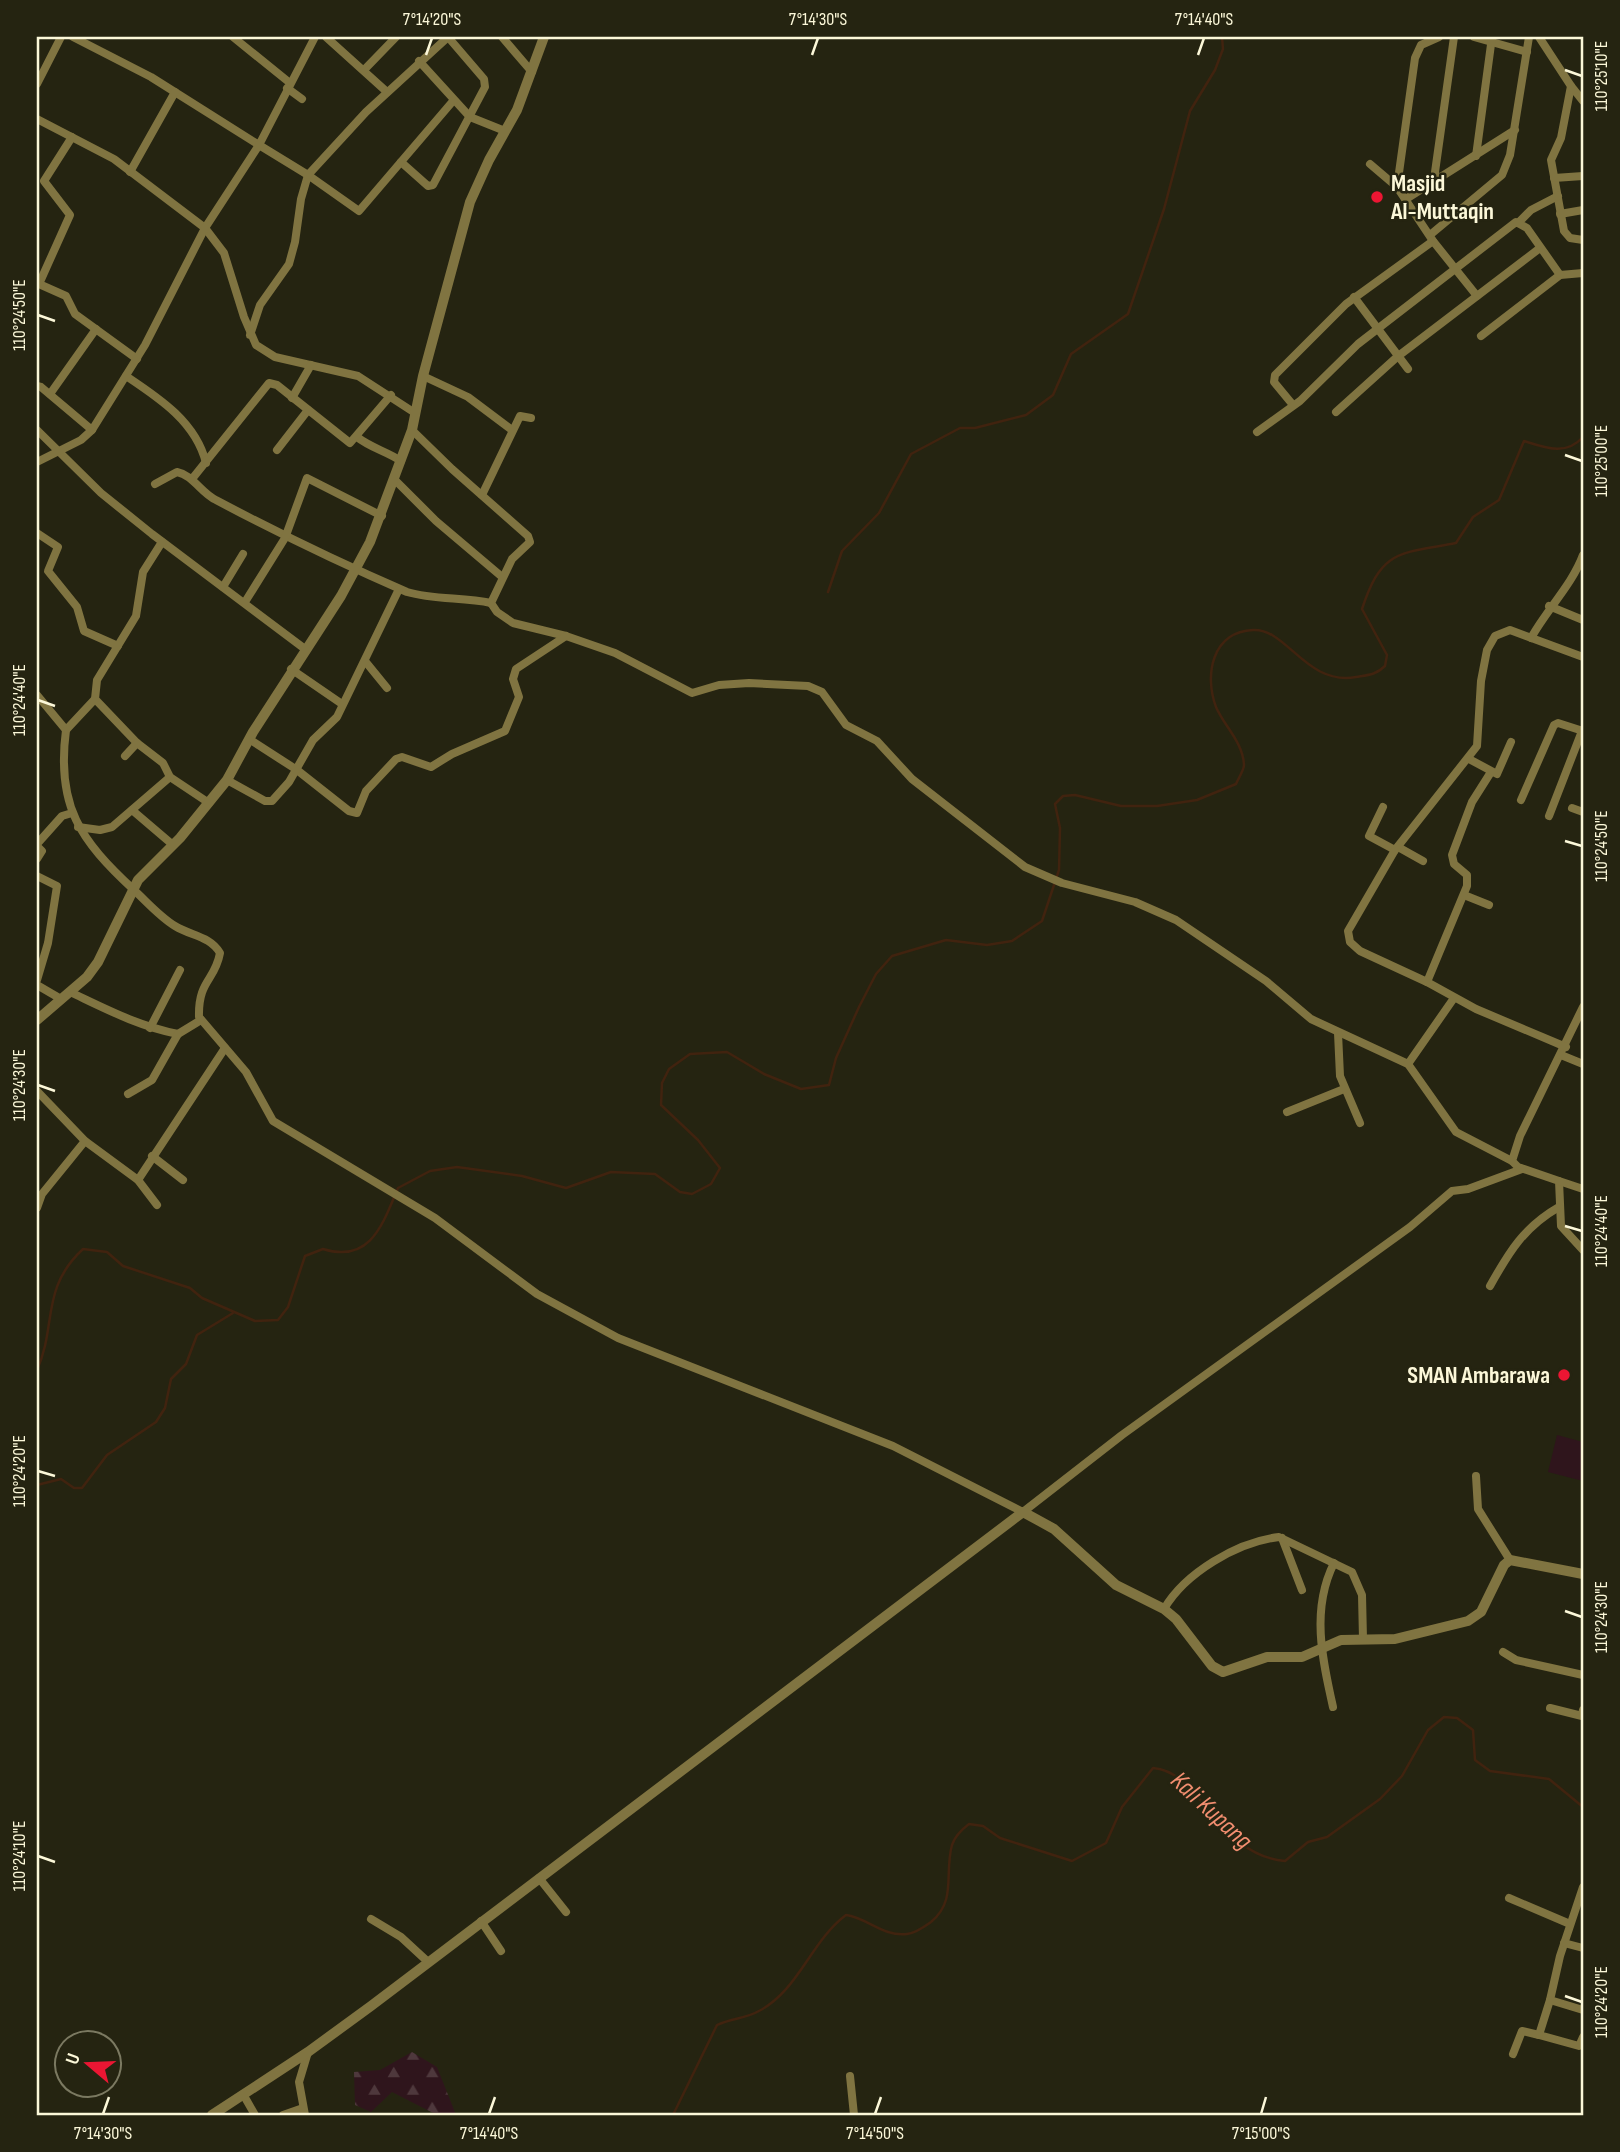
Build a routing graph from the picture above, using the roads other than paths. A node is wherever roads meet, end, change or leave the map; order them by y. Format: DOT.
graph roads {
  1 [pos="61,37"];
  2 [pos="73,37"];
  3 [pos="233,37"];
  4 [pos="315,37"];
  5 [pos="326,37"];
  6 [pos="396,37"];
  7 [pos="502,37"];
  8 [pos="544,37"];
  9 [pos="1439,37"];
  10 [pos="1454,37"];
  11 [pos="1474,37"];
  12 [pos="1529,37"];
  13 [pos="1539,37"];
  14 [pos="444,38"];
  15 [pos="1492,40"];
  16 [pos="1527,52"];
  17 [pos="419,61"];
  18 [pos="364,70"];
  19 [pos="532,72"];
  20 [pos="37,84"];
  21 [pos="288,86"];
  22 [pos="1572,86"];
  23 [pos="176,92"];
  24 [pos="387,92"];
  25 [pos="302,99"];
  26 [pos="453,101"];
  27 [pos="1583,101"];
  28 [pos="470,117"];
  29 [pos="37,119"];
  30 [pos="1515,130"];
  31 [pos="505,131"];
  32 [pos="72,137"];
  33 [pos="259,145"];
  34 [pos="1476,156"];
  35 [pos="401,162"];
  36 [pos="1370,164"];
  37 [pos="130,172"];
  38 [pos="309,175"];
  39 [pos="1583,176"];
  40 [pos="1554,178"];
  41 [pos="1437,181"];
  42 [pos="1397,187"];
  43 [pos="1558,196"];
  44 [pos="1406,199"];
  45 [pos="1583,210"];
  46 [pos="1560,214"];
  47 [pos="1519,222"];
  48 [pos="205,228"];
  49 [pos="1431,238"];
  50 [pos="1583,240"];
  51 [pos="1540,248"];
  52 [pos="1457,269"];
  53 [pos="1583,273"];
  54 [pos="1560,275"];
  55 [pos="37,285"];
  56 [pos="1476,296"];
  57 [pos="1354,298"];
  58 [pos="96,329"];
  59 [pos="1376,330"];
  60 [pos="250,335"];
  61 [pos="1481,336"];
  62 [pos="1397,357"];
  63 [pos="137,359"];
  64 [pos="311,365"];
  65 [pos="1408,369"];
  66 [pos="126,376"];
  67 [pos="423,376"];
  68 [pos="37,386"];
  69 [pos="50,394"];
  70 [pos="391,395"];
  71 [pos="292,398"];
  72 [pos="1293,405"];
  73 [pos="308,410"];
  74 [pos="1336,412"];
  75 [pos="415,413"];
  76 [pos="531,418"];
  77 [pos="37,430"];
  78 [pos="92,430"];
  79 [pos="412,430"];
  80 [pos="512,430"];
  81 [pos="1257,432"];
  82 [pos="358,437"];
  83 [pos="277,450"];
  84 [pos="58,451"];
  85 [pos="401,461"];
  86 [pos="37,463"];
  87 [pos="205,463"];
  88 [pos="192,479"];
  89 [pos="394,479"];
  90 [pos="155,484"];
  91 [pos="482,495"];
  92 [pos="382,516"];
  93 [pos="37,533"];
  94 [pos="285,538"];
  95 [pos="162,542"];
  96 [pos="243,554"];
  97 [pos="1583,555"];
  98 [pos="357,568"];
  99 [pos="1580,571"];
  100 [pos="501,576"];
  101 [pos="223,587"];
  102 [pos="399,589"];
  103 [pos="246,602"];
  104 [pos="491,603"];
  105 [pos="1549,606"];
  106 [pos="1583,620"];
  107 [pos="566,636"];
  108 [pos="1531,638"];
  109 [pos="118,646"];
  110 [pos="305,649"];
  111 [pos="1583,657"];
  112 [pos="365,661"];
  113 [pos="291,669"];
  114 [pos="387,688"];
  115 [pos="37,695"];
  116 [pos="95,699"];
  117 [pos="342,704"];
  118 [pos="66,730"];
  119 [pos="1583,731"];
  120 [pos="249,739"];
  121 [pos="1511,742"];
  122 [pos="137,743"];
  123 [pos="125,757"];
  124 [pos="1469,759"];
  125 [pos="297,770"];
  126 [pos="1492,772"];
  127 [pos="170,777"];
  128 [pos="227,780"];
  129 [pos="1521,800"];
  130 [pos="209,803"];
  131 [pos="1382,807"];
  132 [pos="1572,808"];
  133 [pos="132,810"];
  134 [pos="1583,811"];
  135 [pos="72,813"];
  136 [pos="1549,816"];
  137 [pos="78,827"];
  138 [pos="37,845"];
  139 [pos="173,845"];
  140 [pos="1396,848"];
  141 [pos="37,859"];
  142 [pos="1423,861"];
  143 [pos="37,876"];
  144 [pos="133,889"];
  145 [pos="1464,895"];
  146 [pos="1489,905"];
  147 [pos="180,970"];
  148 [pos="1427,982"];
  149 [pos="37,983"];
  150 [pos="70,992"];
  151 [pos="1454,998"];
  152 [pos="61,999"];
  153 [pos="1583,1007"];
  154 [pos="37,1020"];
  155 [pos="201,1020"];
  156 [pos="150,1028"];
  157 [pos="1339,1033"];
  158 [pos="178,1034"];
  159 [pos="225,1048"];
  160 [pos="1563,1051"];
  161 [pos="1408,1064"];
  162 [pos="1583,1064"];
  163 [pos="1344,1089"];
  164 [pos="37,1091"];
  165 [pos="128,1094"];
  166 [pos="1287,1112"];
  167 [pos="1360,1123"];
  168 [pos="85,1142"];
  169 [pos="152,1156"];
  170 [pos="1512,1161"];
  171 [pos="1522,1169"];
  172 [pos="138,1180"];
  173 [pos="183,1180"];
  174 [pos="1559,1181"];
  175 [pos="1583,1189"];
  176 [pos="156,1205"];
  177 [pos="1559,1207"];
  178 [pos="37,1208"];
  179 [pos="1583,1250"];
  180 [pos="1490,1286"];
  181 [pos="1476,1476"];
  182 [pos="1023,1512"];
  183 [pos="1282,1538"];
  184 [pos="1510,1560"];
  185 [pos="1334,1563"];
  186 [pos="1583,1574"];
  187 [pos="1301,1590"];
  188 [pos="1164,1609"];
  189 [pos="1363,1639"];
  190 [pos="1320,1651"];
  191 [pos="1503,1652"];
  192 [pos="1583,1675"];
  193 [pos="1333,1707"];
  194 [pos="1550,1708"];
  195 [pos="1583,1710"];
  196 [pos="539,1878"];
  197 [pos="1583,1887"];
  198 [pos="1509,1898"];
  199 [pos="566,1912"];
  200 [pos="370,1919"];
  201 [pos="481,1921"];
  202 [pos="1570,1924"];
  203 [pos="1564,1943"];
  204 [pos="1583,1948"];
  205 [pos="501,1951"];
  206 [pos="427,1961"];
  207 [pos="1550,2000"];
  208 [pos="1583,2010"];
  209 [pos="1539,2035"];
  210 [pos="1583,2038"];
  211 [pos="307,2052"];
  212 [pos="1513,2054"];
  213 [pos="850,2076"];
  214 [pos="243,2094"];
  215 [pos="304,2112"];
  216 [pos="212,2115"];
  217 [pos="255,2115"];
  218 [pos="283,2115"];
  219 [pos="854,2115"];
  1 -- 20 [label="street"];
  2 -- 23 [label="street"];
  3 -- 21 [label="street"];
  4 -- 21 [label="street"];
  5 -- 18 [label="street"];
  6 -- 18 [label="street"];
  7 -- 19 [label="street"];
  8 -- 19 [label="street"];
  9 -- 42 [label="street"];
  10 -- 41 [label="street"];
  11 -- 15 [label="street"];
  12 -- 16 [label="street"];
  13 -- 22 [label="street"];
  14 -- 17 [label="street"];
  14 -- 28 [label="street"];
  15 -- 16 [label="street"];
  15 -- 34 [label="street"];
  16 -- 30 [label="street"];
  17 -- 24 [label="street"];
  17 -- 26 [label="street"];
  18 -- 24 [label="street"];
  19 -- 31 [label="street"];
  21 -- 25 [label="street"];
  21 -- 33 [label="street"];
  22 -- 27 [label="street"];
  22 -- 40 [label="street"];
  23 -- 33 [label="street"];
  23 -- 37 [label="street"];
  24 -- 38 [label="street"];
  26 -- 28 [label="street"];
  26 -- 35 [label="street"];
  28 -- 31 [label="street"];
  28 -- 35 [label="street"];
  29 -- 32 [label="street"];
  30 -- 34 [label="street"];
  30 -- 49 [label="street"];
  31 -- 67 [label="street"];
  32 -- 37 [label="street"];
  32 -- 55 [label="street"];
  33 -- 38 [label="street"];
  33 -- 48 [label="street"];
  34 -- 41 [label="street"];
  35 -- 38 [label="street"];
  36 -- 42 [label="street"];
  37 -- 48 [label="street"];
  38 -- 60 [label="street"];
  39 -- 40 [label="street"];
  40 -- 43 [label="street"];
  41 -- 44 [label="street"];
  42 -- 44 [label="street"];
  43 -- 46 [label="street"];
  43 -- 47 [label="street"];
  44 -- 49 [label="street"];
  45 -- 46 [label="street"];
  46 -- 50 [label="street"];
  47 -- 51 [label="street"];
  47 -- 52 [label="street"];
  48 -- 60 [label="street"];
  48 -- 63 [label="street"];
  49 -- 52 [label="street"];
  49 -- 57 [label="street"];
  51 -- 54 [label="street"];
  51 -- 56 [label="street"];
  52 -- 56 [label="street"];
  52 -- 59 [label="street"];
  53 -- 54 [label="street"];
  54 -- 61 [label="street"];
  55 -- 58 [label="street"];
  56 -- 62 [label="street"];
  57 -- 59 [label="street"];
  57 -- 72 [label="street"];
  58 -- 63 [label="street"];
  58 -- 69 [label="street"];
  59 -- 62 [label="street"];
  59 -- 72 [label="street"];
  60 -- 64 [label="street"];
  62 -- 65 [label="street"];
  62 -- 74 [label="street"];
  63 -- 66 [label="street"];
  64 -- 70 [label="street"];
  64 -- 71 [label="street"];
  66 -- 78 [label="street"];
  66 -- 87 [label="street"];
  67 -- 75 [label="street"];
  67 -- 80 [label="street"];
  68 -- 69 [label="street"];
  69 -- 78 [label="street"];
  70 -- 75 [label="street"];
  70 -- 82 [label="street"];
  71 -- 73 [label="street"];
  71 -- 87 [label="street"];
  72 -- 81 [label="street"];
  73 -- 82 [label="street"];
  73 -- 83 [label="street"];
  75 -- 79 [label="street"];
  76 -- 80 [label="street"];
  77 -- 84 [label="street"];
  78 -- 84 [label="street"];
  79 -- 85 [label="street"];
  79 -- 91 [label="street"];
  80 -- 91 [label="street"];
  82 -- 85 [label="street"];
  84 -- 86 [label="street"];
  84 -- 95 [label="street"];
  85 -- 89 [label="street"];
  87 -- 88 [label="street"];
  88 -- 90 [label="street"];
  88 -- 94 [label="street"];
  89 -- 92 [label="street"];
  89 -- 100 [label="street"];
  91 -- 100 [label="street"];
  92 -- 94 [label="street"];
  92 -- 98 [label="street"];
  93 -- 109 [label="street"];
  94 -- 98 [label="street"];
  94 -- 103 [label="street"];
  95 -- 101 [label="street"];
  95 -- 109 [label="street"];
  96 -- 101 [label="street"];
  97 -- 99 [label="street"];
  98 -- 102 [label="street"];
  98 -- 110 [label="street"];
  99 -- 105 [label="street"];
  100 -- 104 [label="street"];
  101 -- 103 [label="street"];
  102 -- 104 [label="street"];
  102 -- 112 [label="street"];
  103 -- 110 [label="street"];
  104 -- 107 [label="street"];
  105 -- 106 [label="street"];
  105 -- 108 [label="street"];
  107 -- 125 [label="street"];
  107 -- 157 [label="street"];
  108 -- 111 [label="street"];
  108 -- 124 [label="street"];
  109 -- 116 [label="street"];
  110 -- 113 [label="street"];
  112 -- 114 [label="street"];
  112 -- 117 [label="street"];
  113 -- 117 [label="street"];
  113 -- 120 [label="street"];
  115 -- 118 [label="street"];
  116 -- 118 [label="street"];
  116 -- 122 [label="street"];
  117 -- 125 [label="street"];
  118 -- 135 [label="street"];
  119 -- 129 [label="street"];
  119 -- 136 [label="street"];
  120 -- 125 [label="street"];
  120 -- 128 [label="street"];
  121 -- 126 [label="street"];
  122 -- 123 [label="street"];
  122 -- 127 [label="street"];
  124 -- 126 [label="street"];
  124 -- 140 [label="street"];
  125 -- 128 [label="street"];
  126 -- 145 [label="street"];
  127 -- 130 [label="street"];
  127 -- 133 [label="street"];
  128 -- 130 [label="street"];
  130 -- 139 [label="street"];
  131 -- 140 [label="street"];
  132 -- 134 [label="street"];
  133 -- 137 [label="street"];
  133 -- 139 [label="street"];
  135 -- 137 [label="street"];
  135 -- 138 [label="street"];
  137 -- 144 [label="street"];
  138 -- 141 [label="street"];
  139 -- 144 [label="street"];
  140 -- 142 [label="street"];
  140 -- 148 [label="street"];
  143 -- 149 [label="street"];
  144 -- 150 [label="street"];
  144 -- 155 [label="street"];
  145 -- 146 [label="street"];
  145 -- 148 [label="street"];
  147 -- 156 [label="street"];
  148 -- 151 [label="street"];
  149 -- 152 [label="street"];
  150 -- 152 [label="street"];
  150 -- 156 [label="street"];
  151 -- 160 [label="street"];
  151 -- 161 [label="street"];
  152 -- 154 [label="street"];
  153 -- 160 [label="street"];
  155 -- 158 [label="street"];
  155 -- 159 [label="street"];
  156 -- 158 [label="street"];
  157 -- 161 [label="street"];
  157 -- 163 [label="street"];
  158 -- 165 [label="street"];
  159 -- 169 [label="street"];
  159 -- 182 [label="street"];
  160 -- 162 [label="street"];
  160 -- 170 [label="street"];
  161 -- 170 [label="street"];
  163 -- 166 [label="street"];
  163 -- 167 [label="street"];
  164 -- 168 [label="street"];
  168 -- 172 [label="street"];
  168 -- 178 [label="street"];
  169 -- 172 [label="street"];
  169 -- 173 [label="street"];
  170 -- 171 [label="street"];
  171 -- 174 [label="street"];
  171 -- 182 [label="street"];
  172 -- 176 [label="street"];
  174 -- 175 [label="street"];
  174 -- 177 [label="street"];
  177 -- 179 [label="street"];
  177 -- 180 [label="street"];
  181 -- 184 [label="street"];
  182 -- 188 [label="street"];
  182 -- 196 [label="street"];
  183 -- 185 [label="street"];
  183 -- 187 [label="street"];
  183 -- 188 [label="street"];
  184 -- 186 [label="street"];
  184 -- 189 [label="street"];
  185 -- 189 [label="street"];
  185 -- 190 [label="street"];
  188 -- 190 [label="street"];
  189 -- 190 [label="street"];
  190 -- 193 [label="street"];
  191 -- 192 [label="street"];
  194 -- 195 [label="street"];
  196 -- 199 [label="street"];
  196 -- 201 [label="street"];
  197 -- 202 [label="street"];
  198 -- 202 [label="street"];
  200 -- 206 [label="street"];
  201 -- 205 [label="street"];
  201 -- 206 [label="street"];
  202 -- 203 [label="street"];
  203 -- 204 [label="street"];
  203 -- 207 [label="street"];
  206 -- 211 [label="street"];
  207 -- 208 [label="street"];
  207 -- 209 [label="street"];
  209 -- 210 [label="street"];
  209 -- 212 [label="street"];
  211 -- 214 [label="street"];
  211 -- 215 [label="street"];
  213 -- 219 [label="street"];
  214 -- 216 [label="street"];
  214 -- 217 [label="street"];
  215 -- 218 [label="street"];
}
